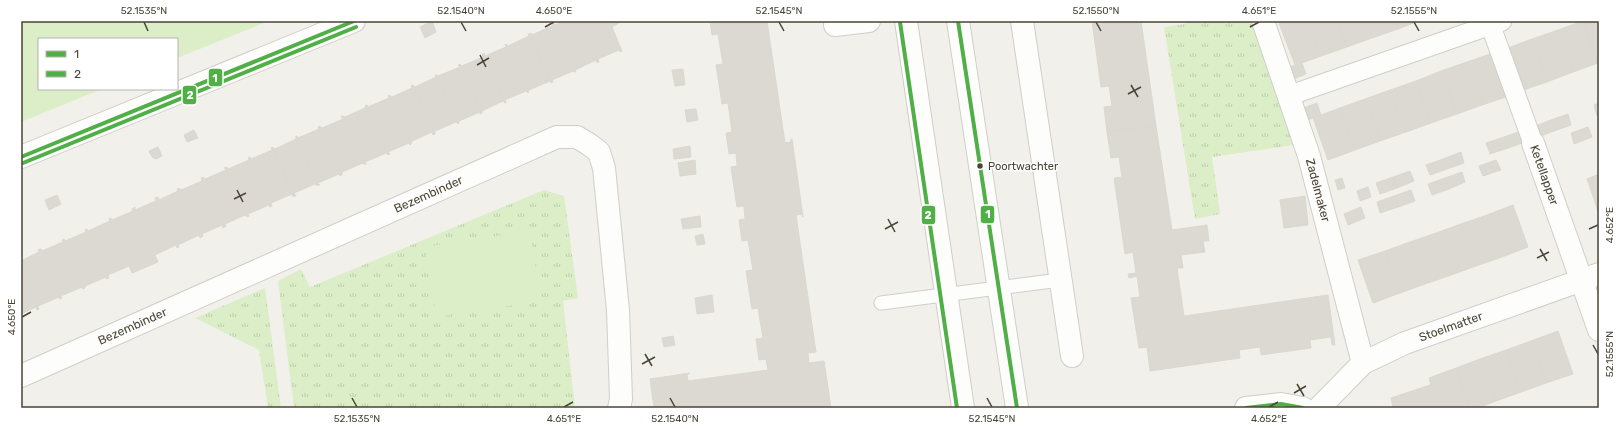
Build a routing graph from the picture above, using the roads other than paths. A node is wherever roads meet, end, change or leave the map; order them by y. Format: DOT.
graph roads {
  1 [pos="354,21"];
  2 [pos="869,21"];
  3 [pos="906,21"];
  4 [pos="958,21"];
  5 [pos="1022,21"];
  6 [pos="1263,21"];
  7 [pos="1494,22"];
  8 [pos="835,25"];
  9 [pos="1288,96"];
  10 [pos="1533,143"];
  11 [pos="21,157"];
  12 [pos="1591,278"];
  13 [pos="1060,280"];
  14 [pos="1000,289"];
  15 [pos="946,296"];
  16 [pos="881,303"];
  17 [pos="1599,330"];
  18 [pos="1072,356"];
  19 [pos="1363,363"];
  20 [pos="21,376"];
  21 [pos="619,408"];
  22 [pos="963,408"];
  23 [pos="1017,408"];
  24 [pos="1246,408"];
  25 [pos="1302,408"];
  26 [pos="1319,408"];
  1 -- 11 [label="street"];
  2 -- 8 [label="street"];
  3 -- 15 [label="street"];
  4 -- 14 [label="street"];
  5 -- 13 [label="street"];
  6 -- 9 [label="street, Zadelmaker"];
  7 -- 9 [label="street"];
  7 -- 10 [label="street, Ketellapper"];
  9 -- 19 [label="street, Zadelmaker"];
  10 -- 12 [label="street, Ketellapper"];
  12 -- 17 [label="street, Ketellapper"];
  12 -- 19 [label="street, Stoelmatter"];
  13 -- 14 [label="lane"];
  13 -- 18 [label="street"];
  14 -- 15 [label="lane"];
  14 -- 23 [label="street"];
  15 -- 16 [label="lane"];
  15 -- 22 [label="street"];
  19 -- 26 [label="street, Stoelmatter"];
  20 -- 21 [label="street, Bezembinder"];
  24 -- 25 [label="street"];
}
